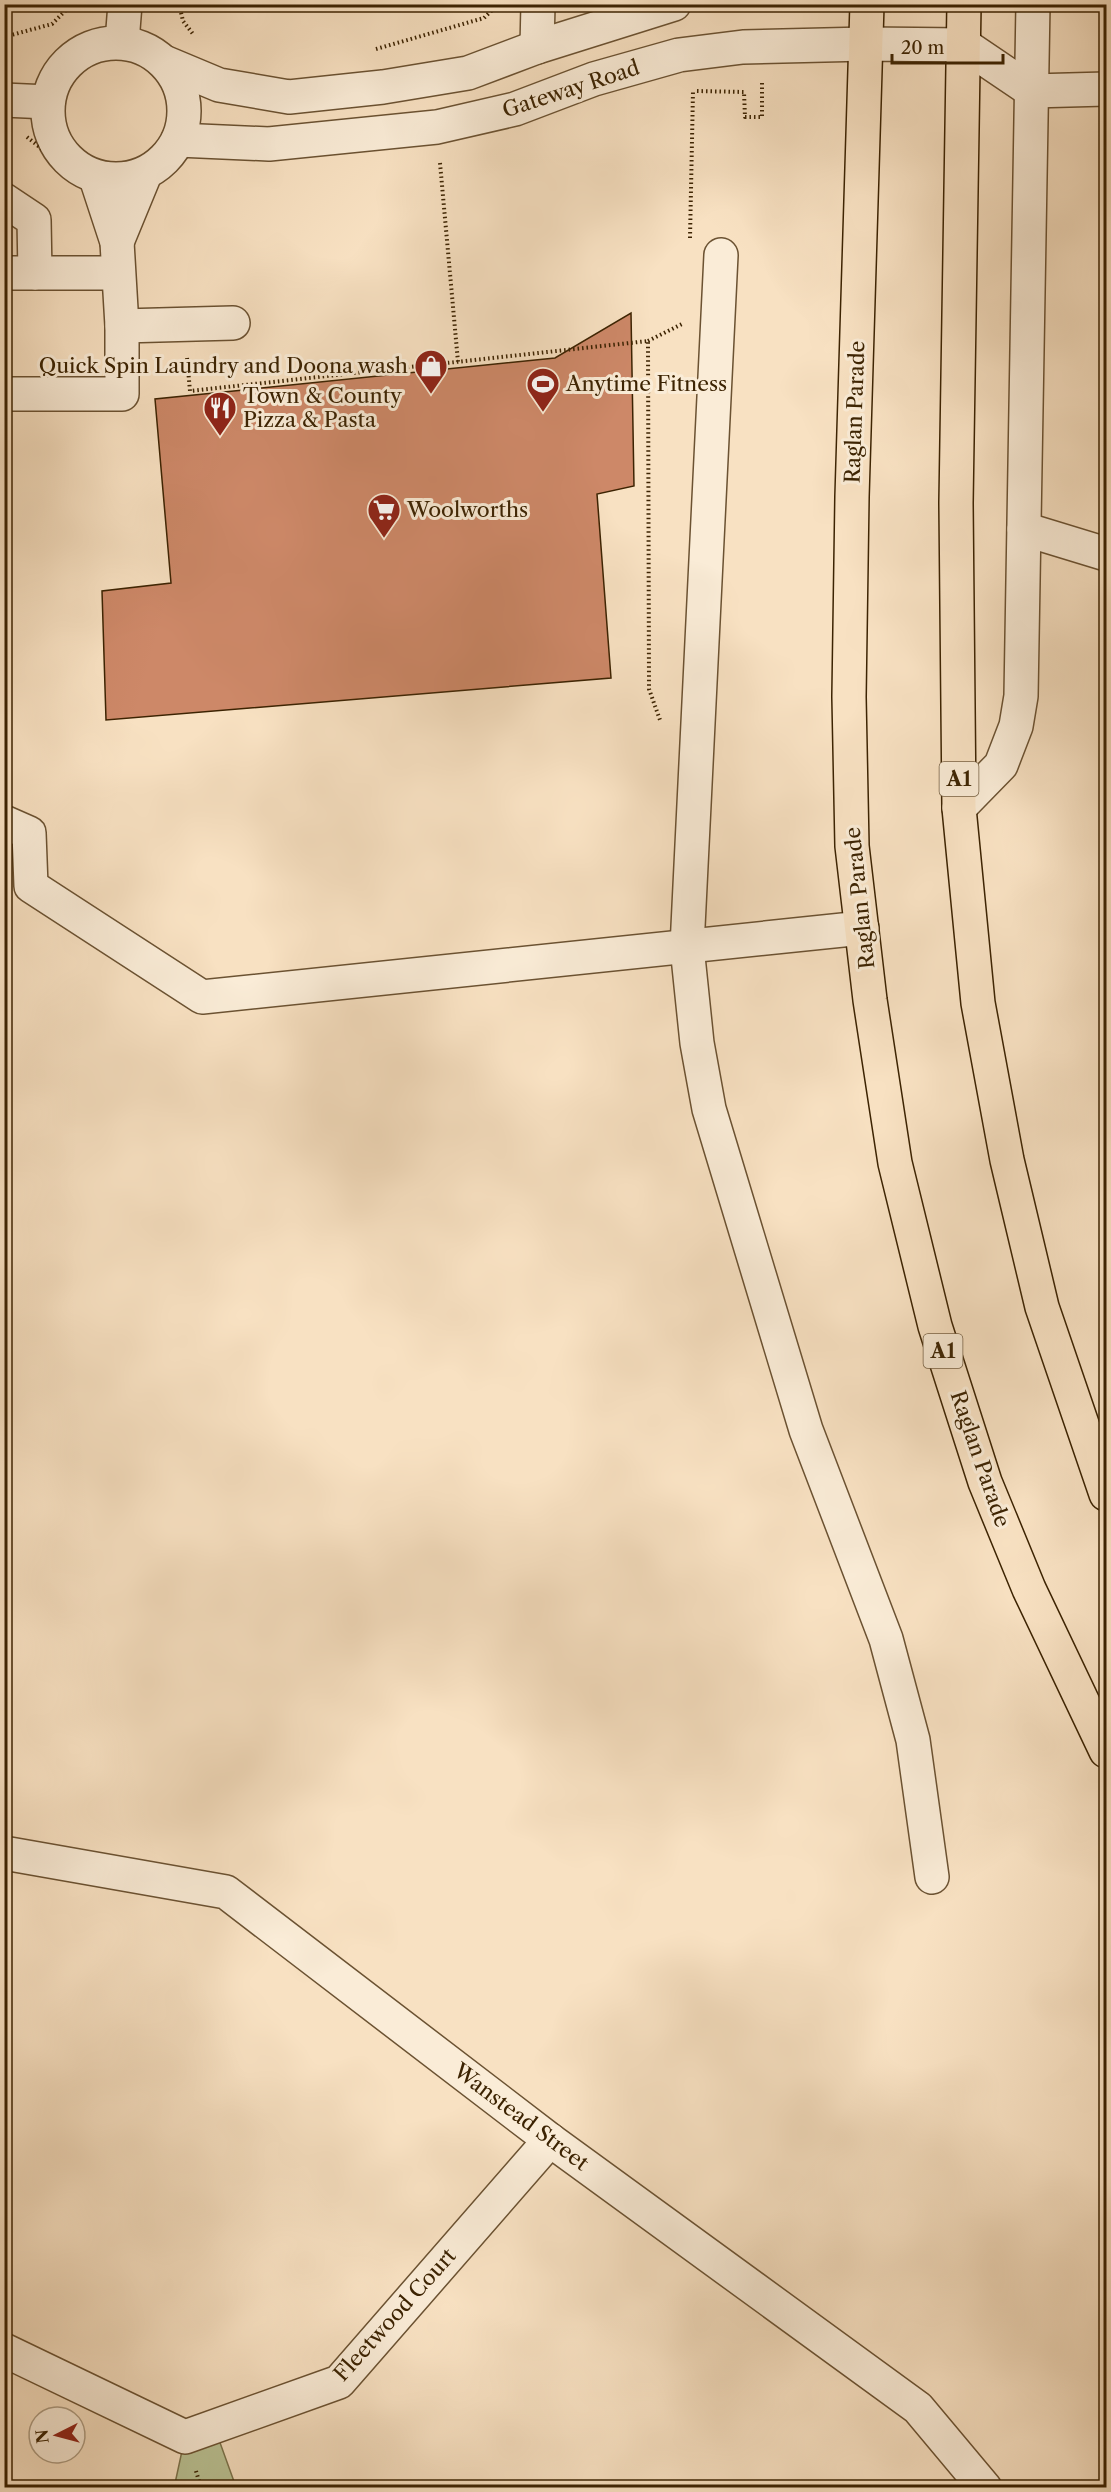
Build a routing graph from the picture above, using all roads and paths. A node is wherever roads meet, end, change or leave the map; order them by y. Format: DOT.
graph roads {
  1 [pos="72,4"];
  2 [pos="125,4"];
  3 [pos="178,4"];
  4 [pos="498,4"];
  5 [pos="538,4"];
  6 [pos="674,4"];
  7 [pos="867,4"];
  8 [pos="964,4"];
  9 [pos="1033,4"];
  10 [pos="4,36"];
  11 [pos="198,41"];
  12 [pos="122,42"];
  13 [pos="866,44"];
  14 [pos="964,45"];
  15 [pos="537,47"];
  16 [pos="375,50"];
  17 [pos="164,62"];
  18 [pos="763,75"];
  19 [pos="1107,89"];
  20 [pos="1032,91"];
  21 [pos="4,100"];
  22 [pos="48,102"];
  23 [pos="20,131"];
  24 [pos="178,140"];
  25 [pos="145,174"];
  26 [pos="82,178"];
  27 [pos="444,198"];
  28 [pos="4,200"];
  29 [pos="690,244"];
  30 [pos="721,255"];
  31 [pos="118,258"];
  32 [pos="20,273"];
  33 [pos="233,323"];
  34 [pos="183,324"];
  35 [pos="122,326"];
  36 [pos="458,362"];
  37 [pos="393,369"];
  38 [pos="393,375"];
  39 [pos="4,394"];
  40 [pos="1024,529"];
  41 [pos="1107,554"];
  42 [pos="659,727"];
  43 [pos="959,808"];
  44 [pos="4,822"];
  45 [pos="862,928"];
  46 [pos="687,947"];
  47 [pos="1107,1494"];
  48 [pos="1107,1750"];
  49 [pos="4,1853"];
  50 [pos="932,1877"];
  51 [pos="550,2140"];
  52 [pos="4,2350"];
  53 [pos="984,2487"];
  1 -- 10 [label="path"];
  2 -- 12 [label="street"];
  3 -- 11 [label="path"];
  4 -- 16 [label="path"];
  5 -- 15 [label="street"];
  6 -- 15 [label="street"];
  7 -- 13 [label="highway, Raglan Parade / A1"];
  8 -- 14 [label="highway, A1"];
  9 -- 20 [label="street"];
  12 -- 17 [label="street"];
  12 -- 22 [label="street"];
  13 -- 14 [label="street, Gateway Road"];
  13 -- 24 [label="street, Gateway Road"];
  13 -- 45 [label="highway, Raglan Parade / A1"];
  14 -- 20 [label="street"];
  14 -- 43 [label="highway, A1"];
  15 -- 17 [label="street"];
  17 -- 24 [label="street"];
  18 -- 29 [label="path"];
  19 -- 20 [label="street"];
  20 -- 40 [label="street"];
  21 -- 22 [label="street"];
  22 -- 26 [label="street"];
  23 -- 26 [label="path"];
  24 -- 25 [label="street"];
  25 -- 26 [label="street"];
  25 -- 31 [label="street"];
  26 -- 31 [label="street"];
  27 -- 36 [label="path"];
  28 -- 32 [label="street"];
  30 -- 46 [label="street"];
  31 -- 32 [label="street"];
  31 -- 35 [label="street"];
  33 -- 34 [label="street"];
  34 -- 35 [label="street"];
  34 -- 37 [label="path"];
  35 -- 39 [label="street"];
  36 -- 37 [label="path"];
  36 -- 42 [label="path"];
  37 -- 38 [label="path"];
  40 -- 41 [label="street"];
  40 -- 43 [label="street"];
  43 -- 47 [label="highway, A1"];
  44 -- 46 [label="street"];
  45 -- 46 [label="street"];
  45 -- 48 [label="highway, Raglan Parade / A1"];
  46 -- 50 [label="street"];
  49 -- 51 [label="street, Wanstead Street"];
  51 -- 52 [label="street, Fleetwood Court"];
  51 -- 53 [label="street, Wanstead Street"];
}
